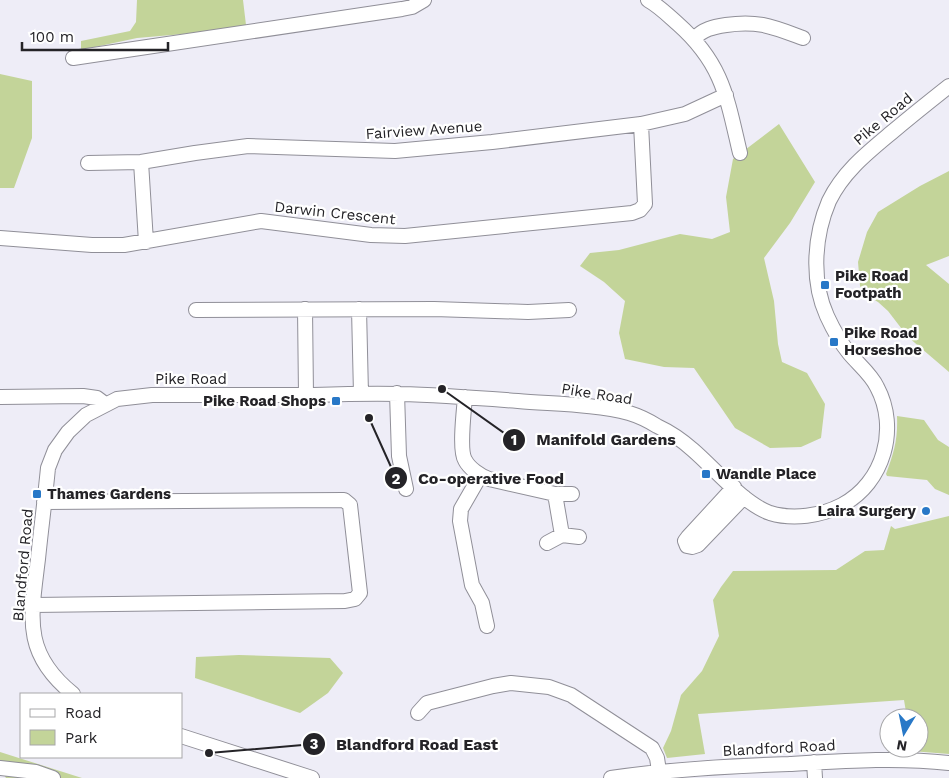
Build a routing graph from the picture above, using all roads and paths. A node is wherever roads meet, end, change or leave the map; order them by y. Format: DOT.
graph roads {
  1 [pos="424,0"];
  2 [pos="648,0"];
  3 [pos="803,38"];
  4 [pos="694,39"];
  5 [pos="73,58"];
  6 [pos="949,86"];
  7 [pos="726,95"];
  8 [pos="641,124"];
  9 [pos="740,154"];
  10 [pos="141,162"];
  11 [pos="88,163"];
  12 [pos="0,238"];
  13 [pos="146,242"];
  14 [pos="305,309"];
  15 [pos="359,309"];
  16 [pos="196,310"];
  17 [pos="570,310"];
  18 [pos="397,393"];
  19 [pos="361,394"];
  20 [pos="306,395"];
  21 [pos="0,397"];
  22 [pos="465,397"];
  23 [pos="105,404"];
  24 [pos="68,432"];
  25 [pos="480,476"];
  26 [pos="406,489"];
  27 [pos="555,494"];
  28 [pos="572,494"];
  29 [pos="44,502"];
  30 [pos="562,535"];
  31 [pos="579,537"];
  32 [pos="547,542"];
  33 [pos="33,605"];
  34 [pos="487,626"];
  35 [pos="72,693"];
  36 [pos="418,713"];
  37 [pos="182,736"];
  38 [pos="814,762"];
  39 [pos="949,763"];
  40 [pos="0,768"];
  41 [pos="658,771"];
  42 [pos="639,776"];
  43 [pos="53,778"];
  44 [pos="312,778"];
  45 [pos="611,778"];
  46 [pos="815,778"];
  1 -- 5 [label="street"];
  2 -- 4 [label="street"];
  3 -- 4 [label="street"];
  4 -- 7 [label="street"];
  6 -- 22 [label="street, Pike Road"];
  7 -- 8 [label="street, Fairview Avenue"];
  7 -- 9 [label="street"];
  8 -- 10 [label="street, Fairview Avenue"];
  8 -- 13 [label="street, Darwin Crescent"];
  10 -- 11 [label="street, Fairview Avenue"];
  10 -- 13 [label="street"];
  12 -- 13 [label="street, Darwin Crescent"];
  14 -- 15 [label="street"];
  14 -- 16 [label="street"];
  14 -- 20 [label="street"];
  15 -- 17 [label="street"];
  15 -- 19 [label="street"];
  18 -- 19 [label="street, Pike Road"];
  18 -- 22 [label="street, Pike Road"];
  18 -- 26 [label="street"];
  19 -- 20 [label="street, Pike Road"];
  20 -- 23 [label="street, Pike Road"];
  21 -- 23 [label="street"];
  22 -- 25 [label="street"];
  23 -- 24 [label="street, Pike Road"];
  24 -- 29 [label="street, Blandford Road"];
  25 -- 27 [label="street"];
  25 -- 34 [label="street"];
  27 -- 28 [label="street"];
  27 -- 30 [label="street"];
  29 -- 33 [label="street, Blandford Road"];
  29 -- 33 [label="street"];
  30 -- 31 [label="street"];
  30 -- 32 [label="street"];
  33 -- 35 [label="street, Blandford Road"];
  36 -- 41 [label="street"];
  37 -- 44 [label="street"];
  38 -- 39 [label="street, Blandford Road"];
  38 -- 41 [label="street, Blandford Road"];
  38 -- 46 [label="street"];
  40 -- 43 [label="street"];
  41 -- 42 [label="street, Blandford Road"];
  42 -- 45 [label="street, Blandford Road"];
}
